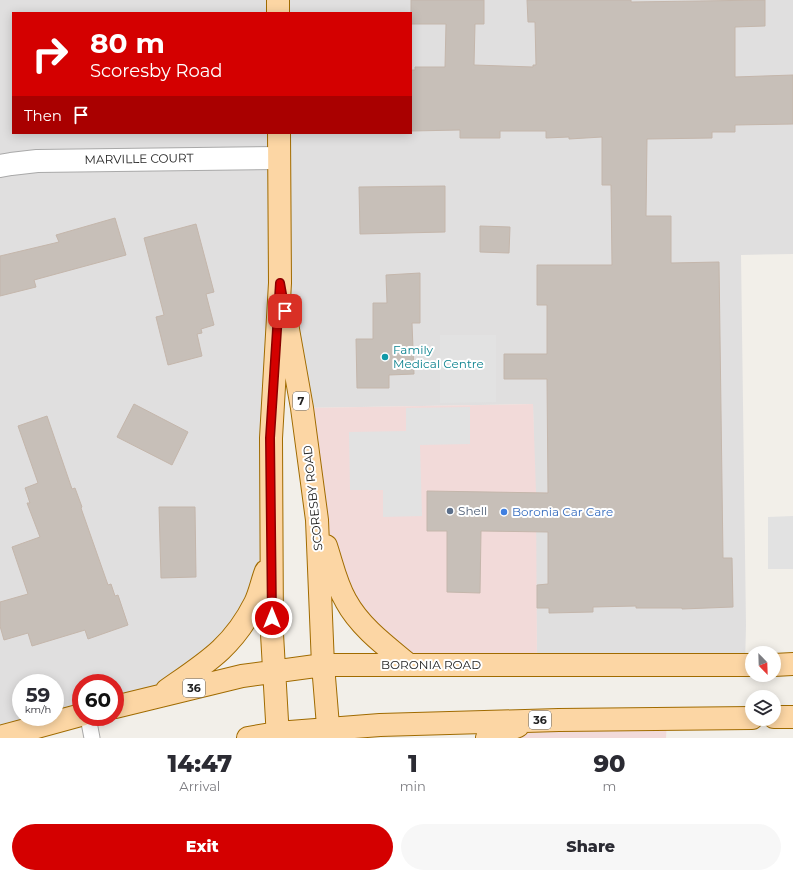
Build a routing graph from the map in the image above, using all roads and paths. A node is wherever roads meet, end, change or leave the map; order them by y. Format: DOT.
graph roads {
  1 [pos="278,0"];
  2 [pos="278,12"];
  3 [pos="279,134"];
  4 [pos="279,158"];
  5 [pos="0,166"];
  6 [pos="280,283"];
  7 [pos="317,520"];
  8 [pos="271,554"];
  9 [pos="793,664"];
  10 [pos="409,665"];
  11 [pos="745,665"];
  12 [pos="781,665"];
  13 [pos="323,666"];
  14 [pos="273,672"];
  15 [pos="158,696"];
  16 [pos="124,705"];
  17 [pos="72,717"];
  18 [pos="781,717"];
  19 [pos="793,717"];
  20 [pos="745,718"];
  21 [pos="530,721"];
  22 [pos="90,726"];
  23 [pos="329,733"];
  24 [pos="277,735"];
  25 [pos="0,737"];
  26 [pos="92,738"];
  27 [pos="248,738"];
  28 [pos="487,738"];
  1 -- 2 [label="main road"];
  3 -- 4 [label="main road, SCORESBY ROAD / 7"];
  4 -- 5 [label="street, MARVILLE COURT"];
  4 -- 6 [label="main road, SCORESBY ROAD / 7"];
  6 -- 7 [label="main road, SCORESBY ROAD / 7"];
  6 -- 8 [label="main road, SCORESBY ROAD / 7"];
  7 -- 10 [label="main road"];
  7 -- 13 [label="main road, SCORESBY ROAD / 7"];
  8 -- 14 [label="main road, SCORESBY ROAD / 7"];
  8 -- 15 [label="main road"];
  9 -- 12 [label="main road"];
  10 -- 11 [label="main road, BORONIA ROAD / 36"];
  10 -- 13 [label="main road, BORONIA ROAD / 36"];
  13 -- 14 [label="main road, BORONIA ROAD / 36"];
  13 -- 23 [label="main road, SCORESBY ROAD / 7"];
  14 -- 15 [label="main road, BORONIA ROAD / 36"];
  14 -- 24 [label="main road, SCORESBY ROAD / 7"];
  15 -- 16 [label="main road, BORONIA ROAD / 36"];
  17 -- 25 [label="main road"];
  18 -- 19 [label="main road"];
  20 -- 21 [label="main road, 36"];
  21 -- 23 [label="main road, 36"];
  21 -- 28 [label="main road"];
  22 -- 26 [label="lane"];
  23 -- 24 [label="main road, 36"];
  24 -- 27 [label="main road, 36"];
}
